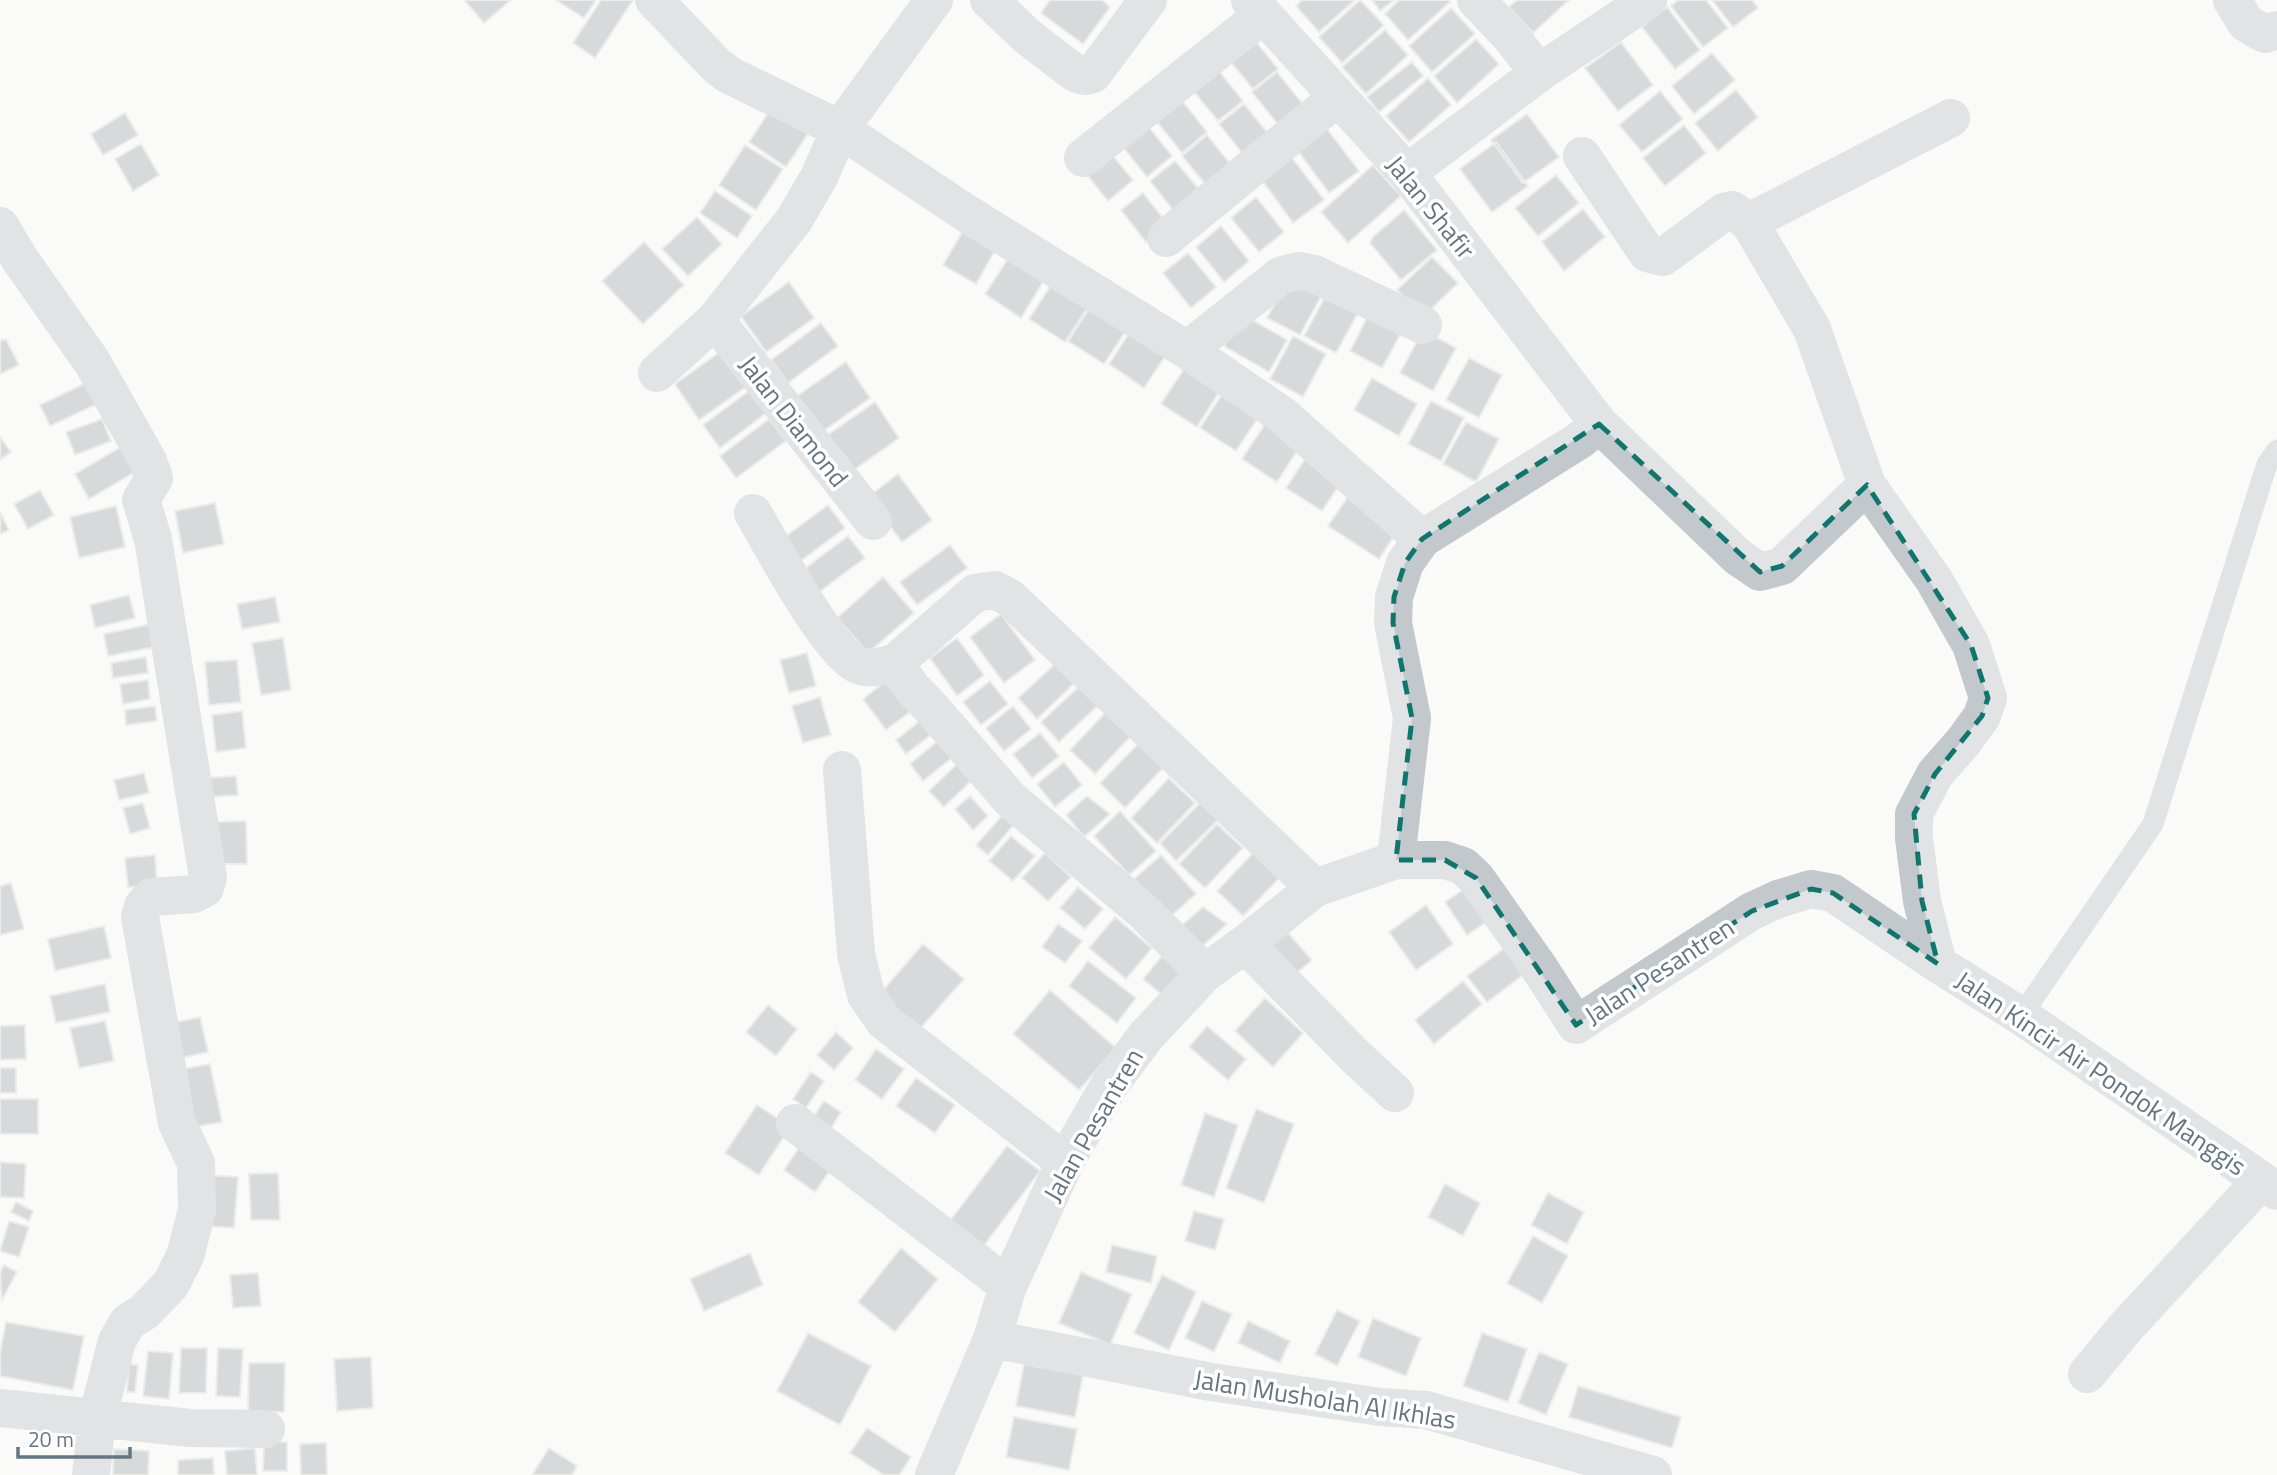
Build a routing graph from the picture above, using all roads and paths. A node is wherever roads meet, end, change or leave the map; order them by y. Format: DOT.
graph roads {
  1 [pos="654,0"];
  2 [pos="934,0"];
  3 [pos="989,0"];
  4 [pos="1148,0"];
  5 [pos="1476,0"];
  6 [pos="1648,0"];
  7 [pos="2232,0"];
  8 [pos="1256,8"];
  9 [pos="2277,30"];
  10 [pos="1539,73"];
  11 [pos="1338,97"];
  12 [pos="1951,118"];
  13 [pos="840,129"];
  14 [pos="1582,156"];
  15 [pos="1083,158"];
  16 [pos="1406,173"];
  17 [pos="1749,222"];
  18 [pos="0,226"];
  19 [pos="1166,238"];
  20 [pos="715,320"];
  21 [pos="1423,325"];
  22 [pos="1187,350"];
  23 [pos="657,373"];
  24 [pos="1599,424"];
  25 [pos="2274,461"];
  26 [pos="1867,485"];
  27 [pos="753,513"];
  28 [pos="873,522"];
  29 [pos="1422,539"];
  30 [pos="895,663"];
  31 [pos="842,770"];
  32 [pos="1396,860"];
  33 [pos="1315,888"];
  34 [pos="1245,944"];
  35 [pos="1938,964"];
  36 [pos="1205,973"];
  37 [pos="2021,1016"];
  38 [pos="1395,1093"];
  39 [pos="795,1123"];
  40 [pos="1065,1161"];
  41 [pos="2269,1186"];
  42 [pos="1009,1286"];
  43 [pos="992,1339"];
  44 [pos="2087,1374"];
  45 [pos="0,1408"];
  46 [pos="97,1419"];
  47 [pos="266,1429"];
  48 [pos="91,1475"];
  49 [pos="934,1475"];
  50 [pos="1653,1475"];
  1 -- 13 [label="street"];
  2 -- 13 [label="street"];
  3 -- 4 [label="street"];
  5 -- 10 [label="street"];
  6 -- 10 [label="street"];
  7 -- 9 [label="street"];
  8 -- 11 [label="street, Jalan Shafir"];
  8 -- 15 [label="street"];
  10 -- 16 [label="street"];
  11 -- 16 [label="street, Jalan Shafir"];
  11 -- 19 [label="street"];
  12 -- 17 [label="street"];
  13 -- 20 [label="street"];
  13 -- 22 [label="street"];
  14 -- 17 [label="street"];
  16 -- 24 [label="street, Jalan Shafir"];
  17 -- 26 [label="street"];
  18 -- 46 [label="street"];
  20 -- 23 [label="street"];
  20 -- 28 [label="street, Jalan Diamond"];
  21 -- 22 [label="street"];
  22 -- 29 [label="street"];
  24 -- 26 [label="street"];
  24 -- 29 [label="street"];
  25 -- 37 [label="lane"];
  26 -- 35 [label="street, Jalan Kincir Air Pondok Manggis"];
  27 -- 30 [label="street"];
  29 -- 32 [label="street"];
  30 -- 33 [label="street"];
  30 -- 36 [label="street"];
  31 -- 40 [label="street"];
  32 -- 33 [label="street, Jalan Pesantren"];
  32 -- 35 [label="street, Jalan Pesantren"];
  33 -- 34 [label="street, Jalan Pesantren"];
  34 -- 36 [label="street, Jalan Pesantren"];
  34 -- 38 [label="street"];
  35 -- 37 [label="street, Jalan Kincir Air Pondok Manggis"];
  36 -- 40 [label="street, Jalan Pesantren"];
  37 -- 41 [label="street, Jalan Kincir Air Pondok Manggis"];
  39 -- 42 [label="street"];
  40 -- 42 [label="street, Jalan Pesantren"];
  41 -- 44 [label="street"];
  42 -- 43 [label="street, Jalan Pesantren"];
  43 -- 49 [label="street, Jalan Pesantren"];
  43 -- 50 [label="street, Jalan Musholah Al Ikhlas"];
  45 -- 46 [label="street"];
  46 -- 47 [label="street"];
  46 -- 48 [label="street"];
}
